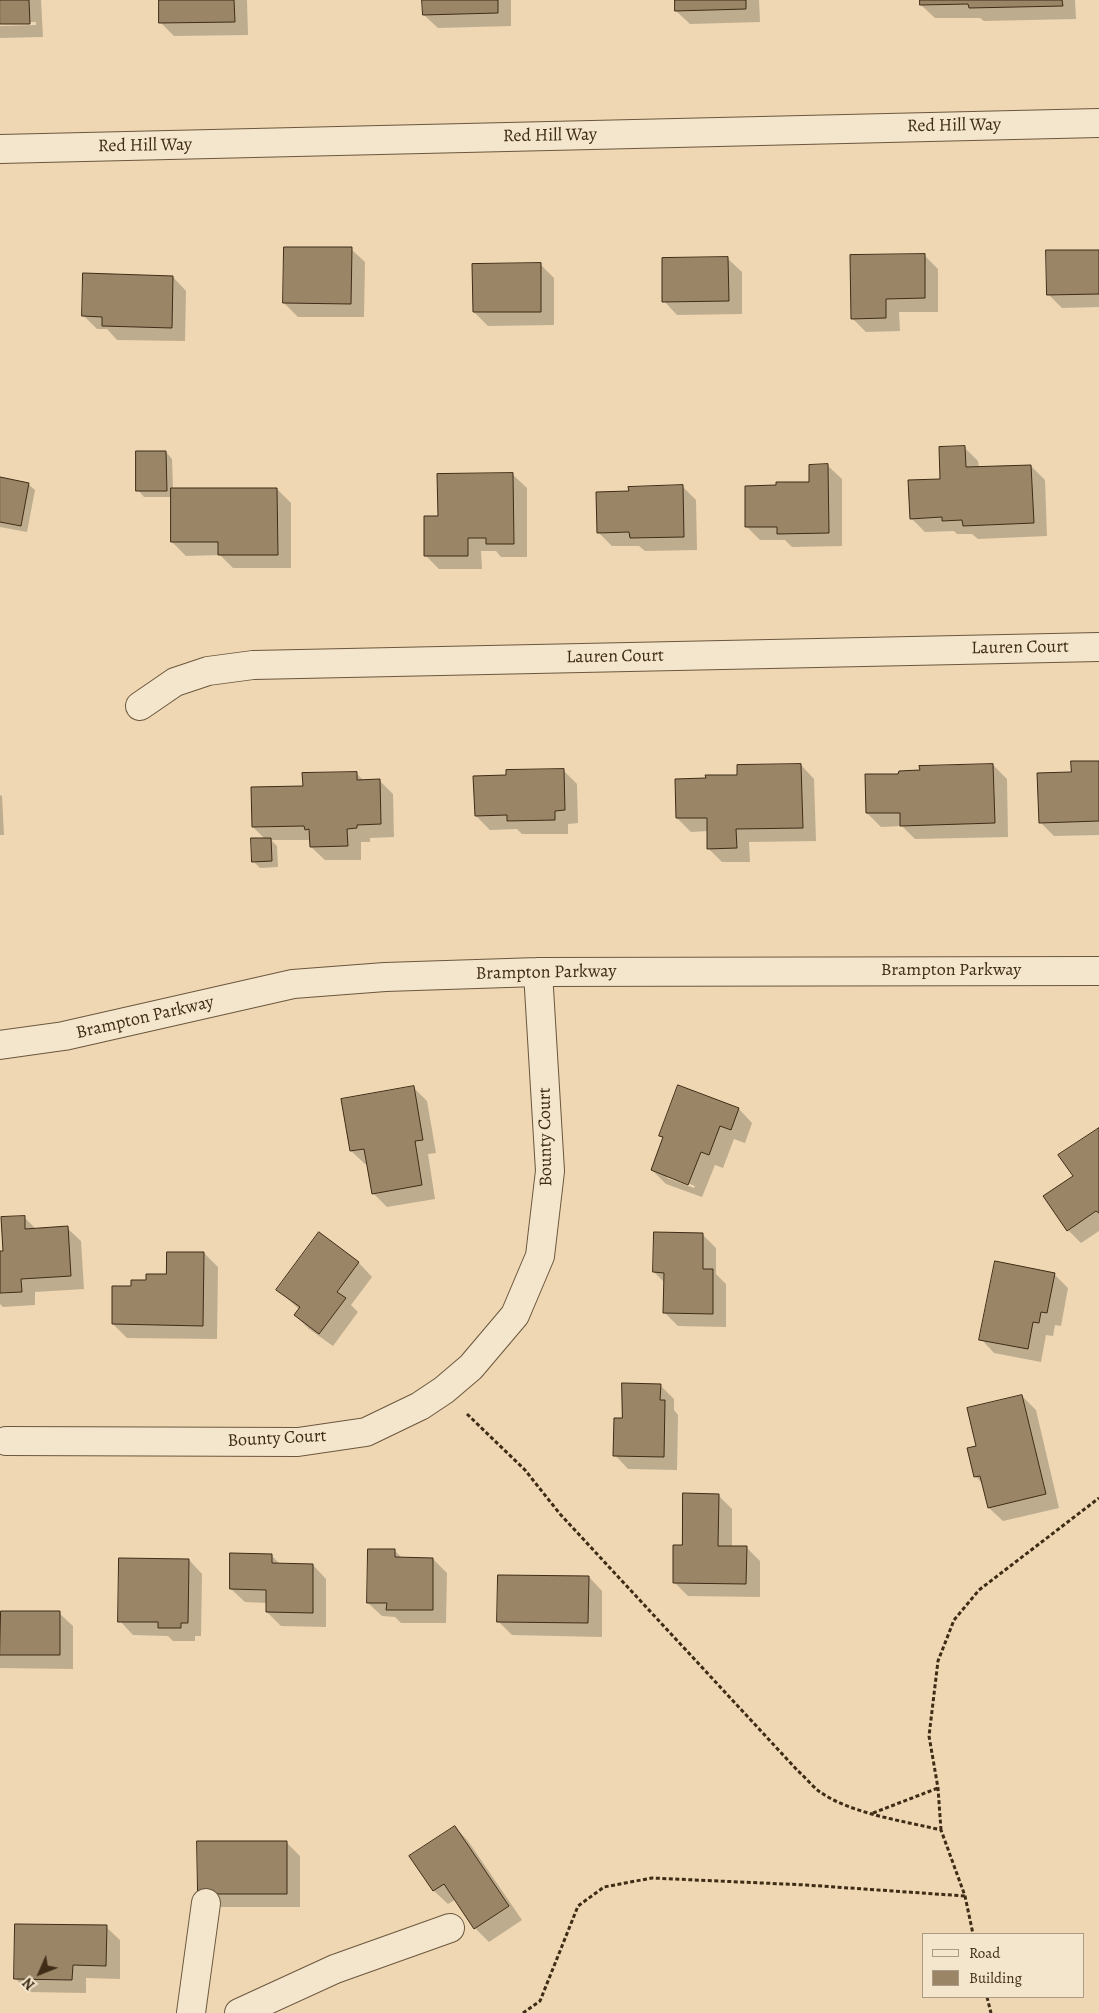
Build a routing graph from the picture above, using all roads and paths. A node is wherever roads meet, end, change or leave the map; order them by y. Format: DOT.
graph roads {
  1 [pos="1099,123"];
  2 [pos="0,149"];
  3 [pos="1099,646"];
  4 [pos="140,706"];
  5 [pos="1099,971"];
  6 [pos="538,972"];
  7 [pos="0,1045"];
  8 [pos="444,1390"];
  9 [pos="6,1441"];
  10 [pos="1099,1498"];
  11 [pos="938,1788"];
  12 [pos="872,1814"];
  13 [pos="941,1830"];
  14 [pos="964,1896"];
  15 [pos="206,1903"];
  16 [pos="450,1928"];
  17 [pos="973,1933"];
  18 [pos="987,1998"];
  19 [pos="191,2013"];
  20 [pos="239,2013"];
  21 [pos="523,2013"];
  22 [pos="991,2013"];
  1 -- 2 [label="street, Red Hill Way"];
  3 -- 4 [label="street, Lauren Court"];
  5 -- 6 [label="street, Brampton Parkway"];
  6 -- 7 [label="street, Brampton Parkway"];
  6 -- 8 [label="street, Bounty Court"];
  8 -- 9 [label="street, Bounty Court"];
  8 -- 12 [label="path"];
  10 -- 11 [label="path"];
  11 -- 12 [label="path"];
  11 -- 13 [label="path"];
  12 -- 13 [label="path"];
  13 -- 14 [label="path"];
  14 -- 17 [label="path"];
  14 -- 21 [label="path"];
  15 -- 19 [label="street"];
  16 -- 20 [label="street"];
  18 -- 22 [label="path"];
}
